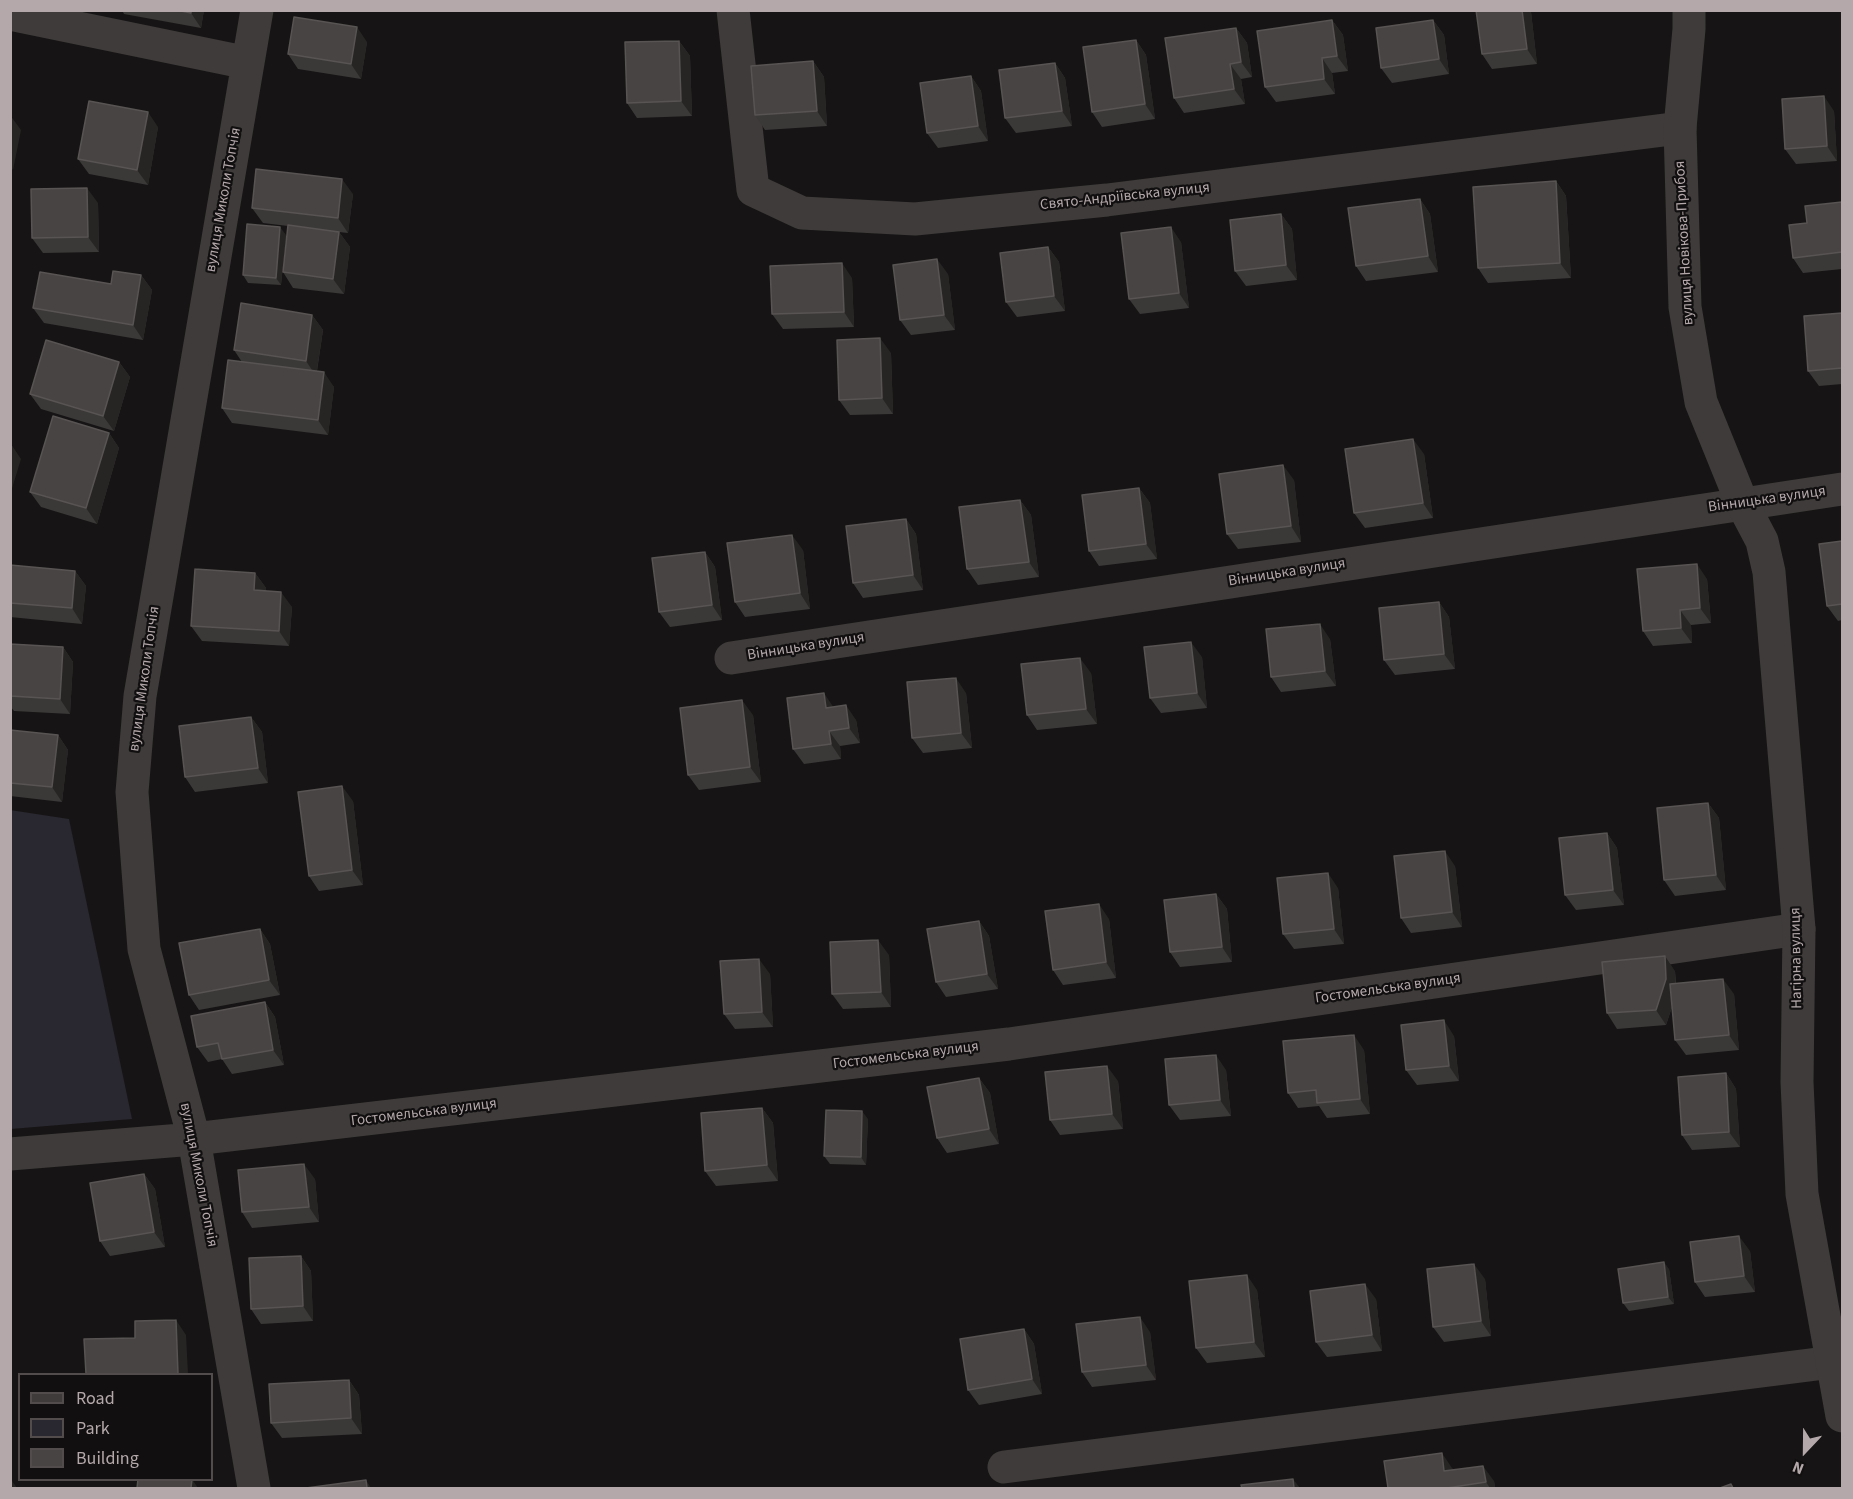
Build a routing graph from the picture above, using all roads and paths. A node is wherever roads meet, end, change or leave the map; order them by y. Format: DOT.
graph roads {
  1 [pos="257,10"];
  2 [pos="733,10"];
  3 [pos="1689,10"];
  4 [pos="10,14"];
  5 [pos="248,63"];
  6 [pos="1680,128"];
  7 [pos="1842,489"];
  8 [pos="1742,503"];
  9 [pos="731,658"];
  10 [pos="1799,929"];
  11 [pos="194,1140"];
  12 [pos="10,1154"];
  13 [pos="1833,1362"];
  14 [pos="1842,1416"];
  15 [pos="1004,1467"];
  16 [pos="254,1488"];
  1 -- 5 [label="street, вулиця Миколи Топчія"];
  2 -- 6 [label="street, Свято-Андріївська вулиця"];
  3 -- 6 [label="street, вулиця Новікова-Прибоя"];
  4 -- 5 [label="street"];
  5 -- 11 [label="street, вулиця Миколи Топчія"];
  6 -- 8 [label="street, вулиця Новікова-Прибоя"];
  7 -- 8 [label="street, Вінницька вулиця"];
  8 -- 9 [label="street, Вінницька вулиця"];
  8 -- 10 [label="street, Нагірна вулиця"];
  10 -- 11 [label="street, Гостомельська вулиця"];
  10 -- 13 [label="street, Нагірна вулиця"];
  11 -- 12 [label="street, Гостомельська вулиця"];
  11 -- 16 [label="street, вулиця Миколи Топчія"];
  13 -- 14 [label="street, Нагірна вулиця"];
  13 -- 15 [label="street"];
}
